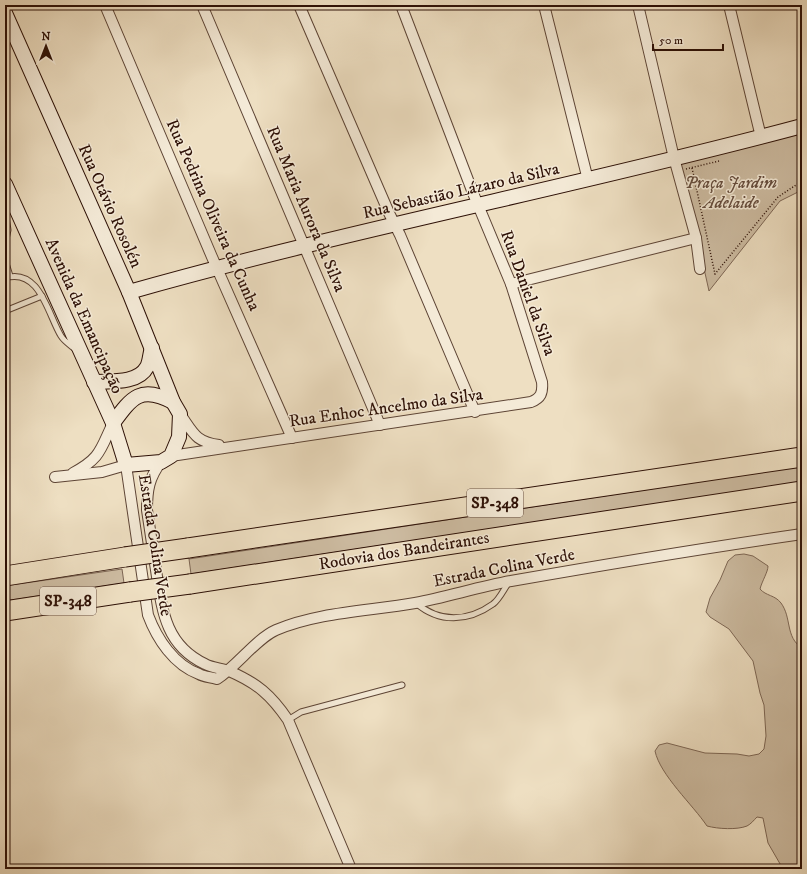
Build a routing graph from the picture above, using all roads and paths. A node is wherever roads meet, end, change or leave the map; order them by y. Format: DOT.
graph roads {
  1 [pos="106,5"];
  2 [pos="202,5"];
  3 [pos="299,5"];
  4 [pos="401,5"];
  5 [pos="544,5"];
  6 [pos="638,5"];
  7 [pos="729,5"];
  8 [pos="5,13"];
  9 [pos="802,126"];
  10 [pos="761,137"];
  11 [pos="674,158"];
  12 [pos="692,168"];
  13 [pos="588,180"];
  14 [pos="802,181"];
  15 [pos="5,184"];
  16 [pos="479,205"];
  17 [pos="5,210"];
  18 [pos="395,225"];
  19 [pos="696,238"];
  20 [pos="5,244"];
  21 [pos="304,246"];
  22 [pos="5,260"];
  23 [pos="218,267"];
  24 [pos="700,269"];
  25 [pos="8,277"];
  26 [pos="511,284"];
  27 [pos="129,292"];
  28 [pos="42,296"];
  29 [pos="5,311"];
  30 [pos="152,348"];
  31 [pos="83,356"];
  32 [pos="94,382"];
  33 [pos="543,392"];
  34 [pos="176,408"];
  35 [pos="475,412"];
  36 [pos="113,423"];
  37 [pos="380,425"];
  38 [pos="292,438"];
  39 [pos="229,447"];
  40 [pos="802,457"];
  41 [pos="166,459"];
  42 [pos="126,465"];
  43 [pos="72,474"];
  44 [pos="55,476"];
  45 [pos="802,491"];
  46 [pos="802,534"];
  47 [pos="5,576"];
  48 [pos="509,582"];
  49 [pos="415,602"];
  50 [pos="5,611"];
  51 [pos="229,671"];
  52 [pos="402,685"];
  53 [pos="288,720"];
  54 [pos="351,869"];
  1 -- 23 [label="street, Rua Pedrina Oliveira da Cunha"];
  2 -- 21 [label="street, Rua Maria Aurora da Silva"];
  3 -- 18 [label="street"];
  4 -- 16 [label="street, Rua Daniel da Silva"];
  5 -- 13 [label="street"];
  6 -- 11 [label="street"];
  7 -- 10 [label="street"];
  8 -- 27 [label="street, Rua Otávio Rosolén"];
  9 -- 10 [label="street, Rua Sebastião Lázaro da Silva"];
  10 -- 11 [label="street, Rua Sebastião Lázaro da Silva"];
  11 -- 13 [label="street, Rua Sebastião Lázaro da Silva"];
  11 -- 19 [label="street"];
  12 -- 14 [label="path"];
  13 -- 16 [label="street, Rua Sebastião Lázaro da Silva"];
  15 -- 31 [label="street, Avenida da Emancipação"];
  16 -- 18 [label="street, Rua Sebastião Lázaro da Silva"];
  16 -- 26 [label="street, Rua Daniel da Silva"];
  17 -- 20 [label="lane"];
  18 -- 21 [label="street, Rua Sebastião Lázaro da Silva"];
  18 -- 35 [label="street"];
  19 -- 24 [label="street"];
  19 -- 26 [label="street"];
  21 -- 23 [label="street, Rua Sebastião Lázaro da Silva"];
  21 -- 37 [label="street, Rua Maria Aurora da Silva"];
  22 -- 25 [label="lane"];
  23 -- 27 [label="street, Rua Sebastião Lázaro da Silva"];
  23 -- 38 [label="street, Rua Pedrina Oliveira da Cunha"];
  25 -- 28 [label="lane"];
  26 -- 33 [label="street, Rua Daniel da Silva"];
  27 -- 30 [label="street, Rua Otávio Rosolén"];
  28 -- 29 [label="lane"];
  28 -- 31 [label="lane"];
  30 -- 32 [label="street"];
  30 -- 34 [label="street, Rua Otávio Rosolén"];
  31 -- 32 [label="street, Avenida da Emancipação"];
  32 -- 36 [label="street, Avenida da Emancipação"];
  33 -- 35 [label="street, Rua Enhoc Ancelmo da Silva"];
  34 -- 36 [label="street"];
  34 -- 39 [label="street, Rua Enhoc Ancelmo da Silva"];
  34 -- 41 [label="street"];
  35 -- 37 [label="street, Rua Enhoc Ancelmo da Silva"];
  36 -- 42 [label="street, Avenida da Emancipação"];
  36 -- 43 [label="street"];
  37 -- 38 [label="street, Rua Enhoc Ancelmo da Silva"];
  38 -- 39 [label="street, Rua Enhoc Ancelmo da Silva"];
  39 -- 41 [label="street, Rua Enhoc Ancelmo da Silva"];
  40 -- 47 [label="highway, Rodovia dos Bandeirantes / SP-348, bridge"];
  41 -- 42 [label="street"];
  41 -- 51 [label="street, Estrada Colina Verde"];
  42 -- 43 [label="street"];
  42 -- 51 [label="street, Estrada Colina Verde"];
  43 -- 44 [label="street"];
  45 -- 50 [label="highway, Rodovia dos Bandeirantes / SP-348, bridge"];
  46 -- 48 [label="street, Estrada Colina Verde"];
  48 -- 49 [label="street, Estrada Colina Verde"];
  48 -- 49 [label="lane"];
  49 -- 51 [label="street, Estrada Colina Verde"];
  51 -- 53 [label="street"];
  52 -- 53 [label="lane"];
  53 -- 54 [label="street"];
}
